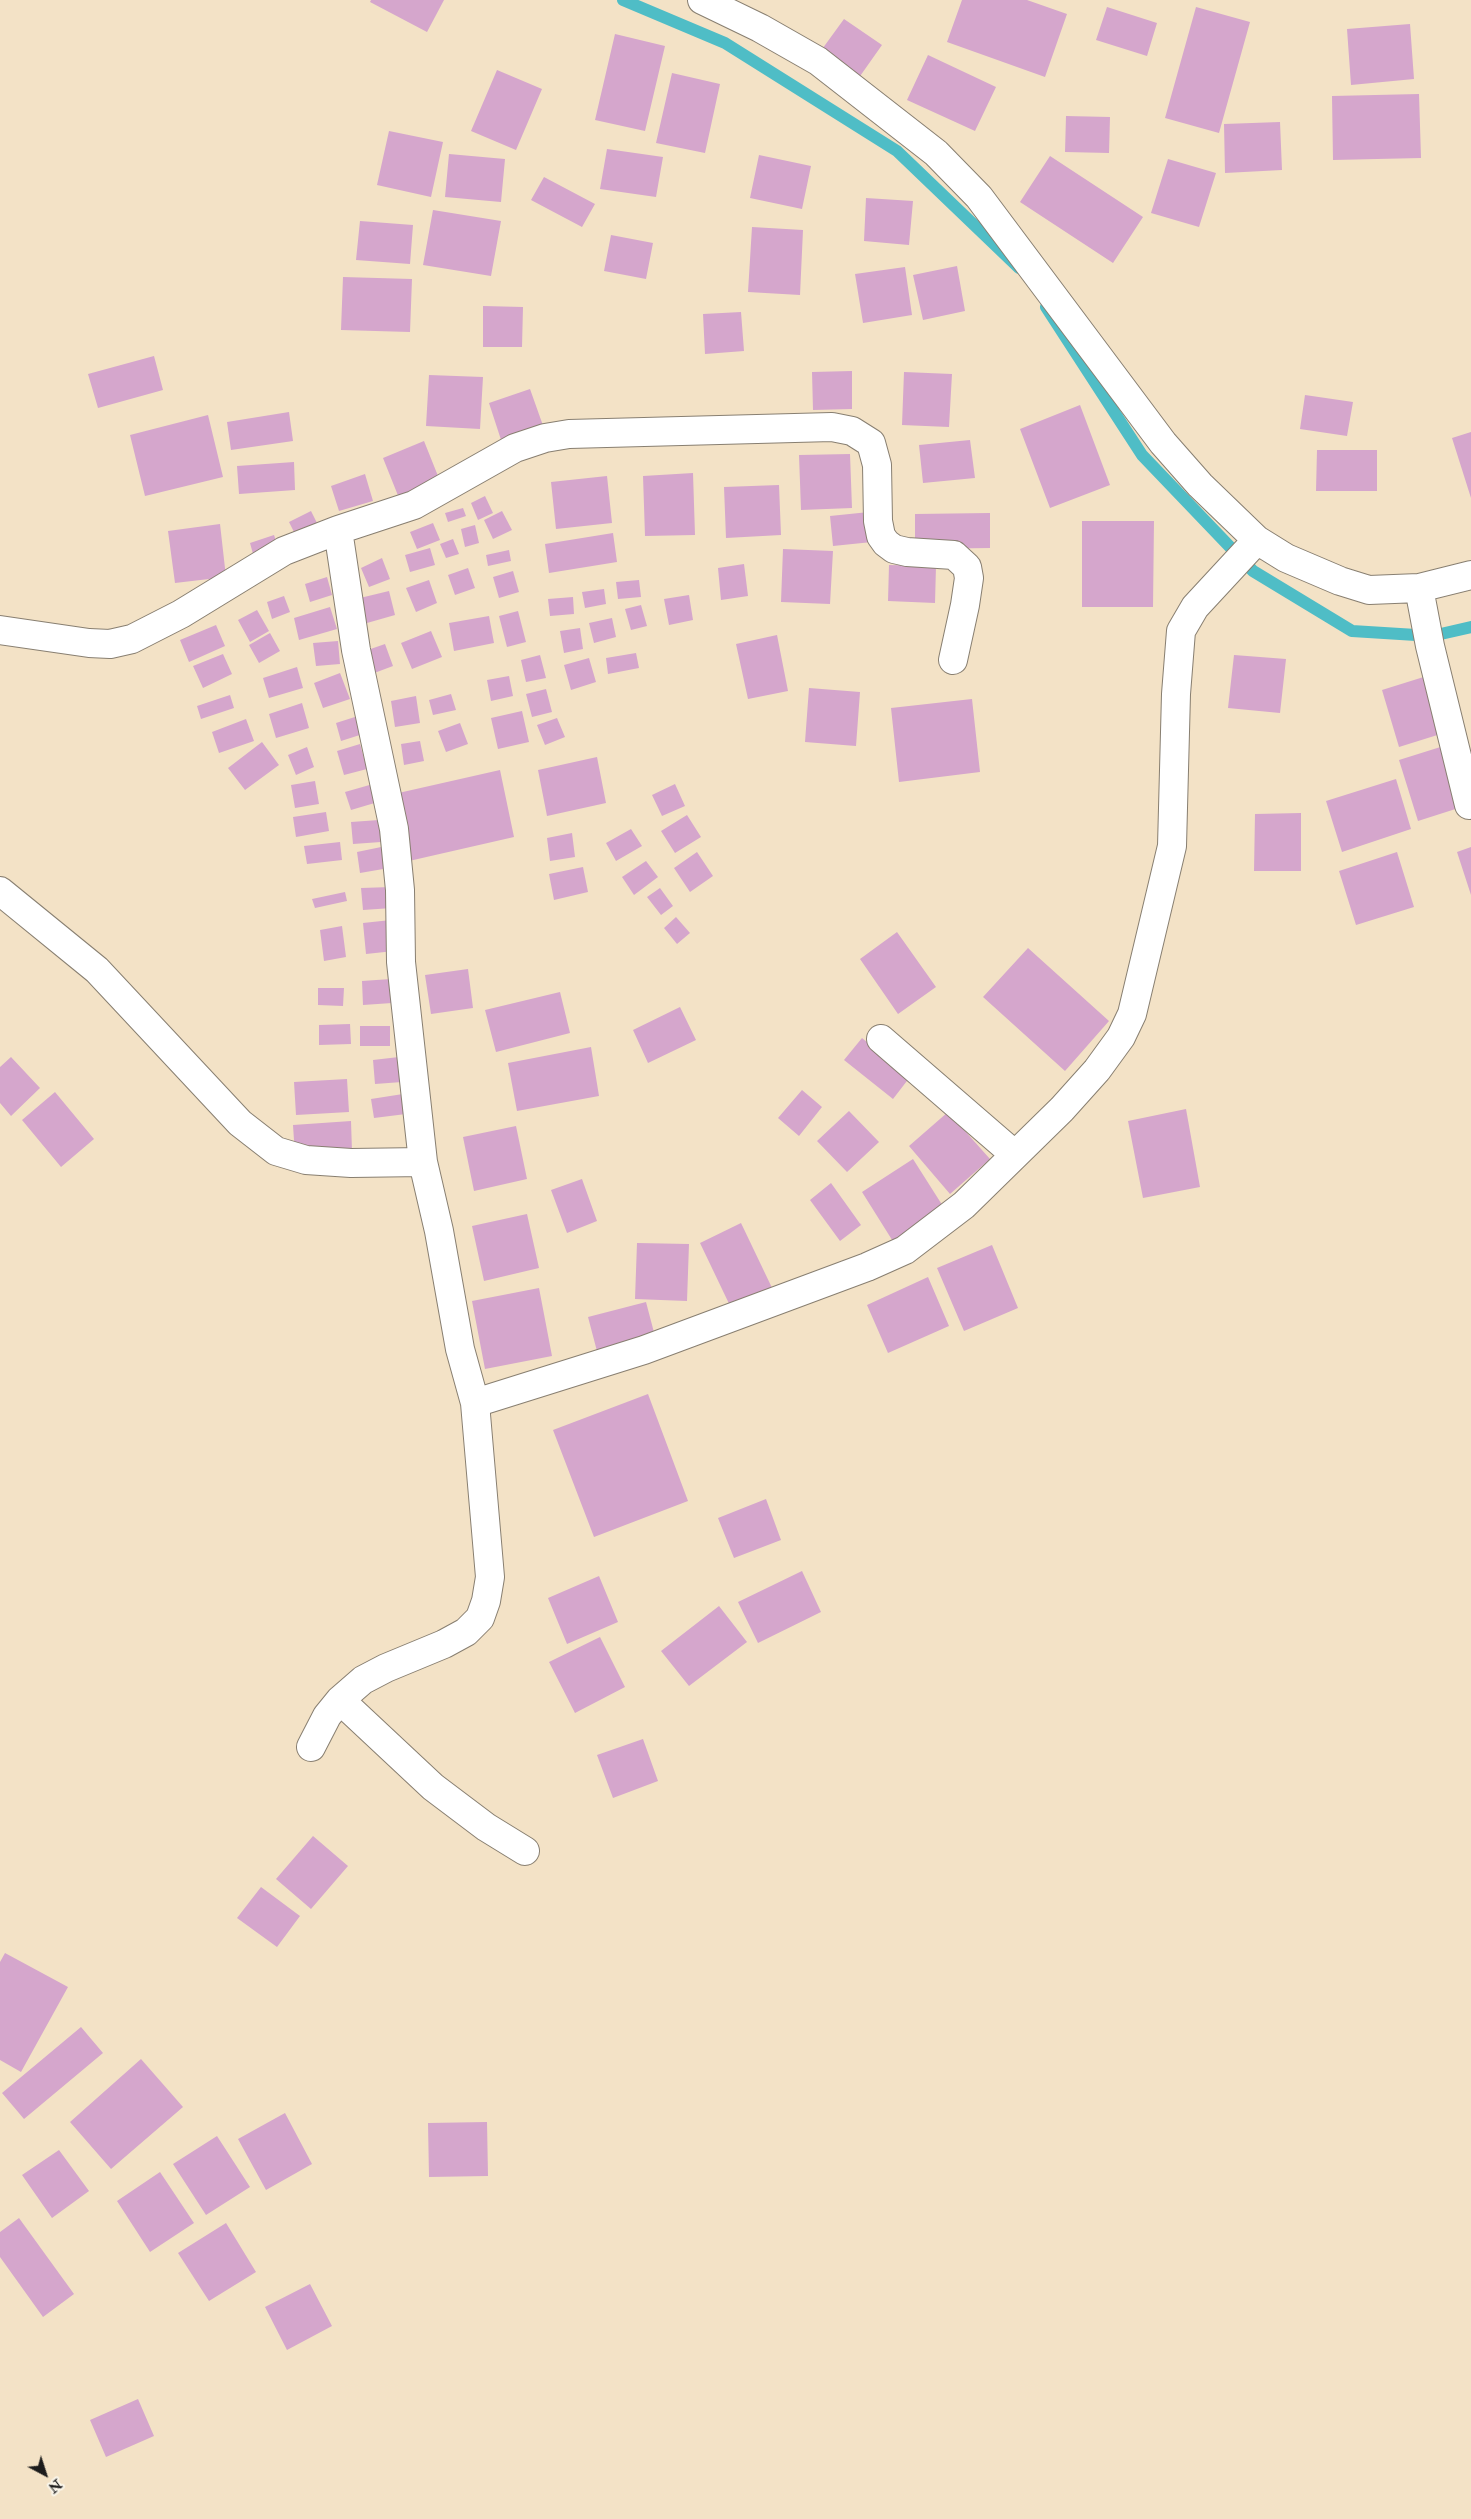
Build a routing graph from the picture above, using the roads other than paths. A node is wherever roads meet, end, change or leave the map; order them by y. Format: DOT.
graph roads {
  1 [pos="702,0"];
  2 [pos="338,530"];
  3 [pos="1246,552"];
  4 [pos="1471,575"];
  5 [pos="1419,588"];
  6 [pos="0,630"];
  7 [pos="953,660"];
  8 [pos="1469,805"];
  9 [pos="0,891"];
  10 [pos="881,1039"];
  11 [pos="1014,1154"];
  12 [pos="423,1162"];
  13 [pos="475,1403"];
  14 [pos="340,1700"];
  15 [pos="311,1747"];
  16 [pos="525,1851"];
  1 -- 3 [label="street"];
  2 -- 6 [label="street"];
  2 -- 7 [label="street"];
  2 -- 12 [label="street"];
  3 -- 5 [label="street"];
  3 -- 11 [label="street"];
  4 -- 5 [label="street"];
  5 -- 8 [label="street"];
  9 -- 12 [label="street"];
  10 -- 11 [label="street"];
  11 -- 13 [label="street"];
  12 -- 13 [label="street"];
  13 -- 14 [label="street"];
  14 -- 15 [label="street"];
  14 -- 16 [label="street"];
}
